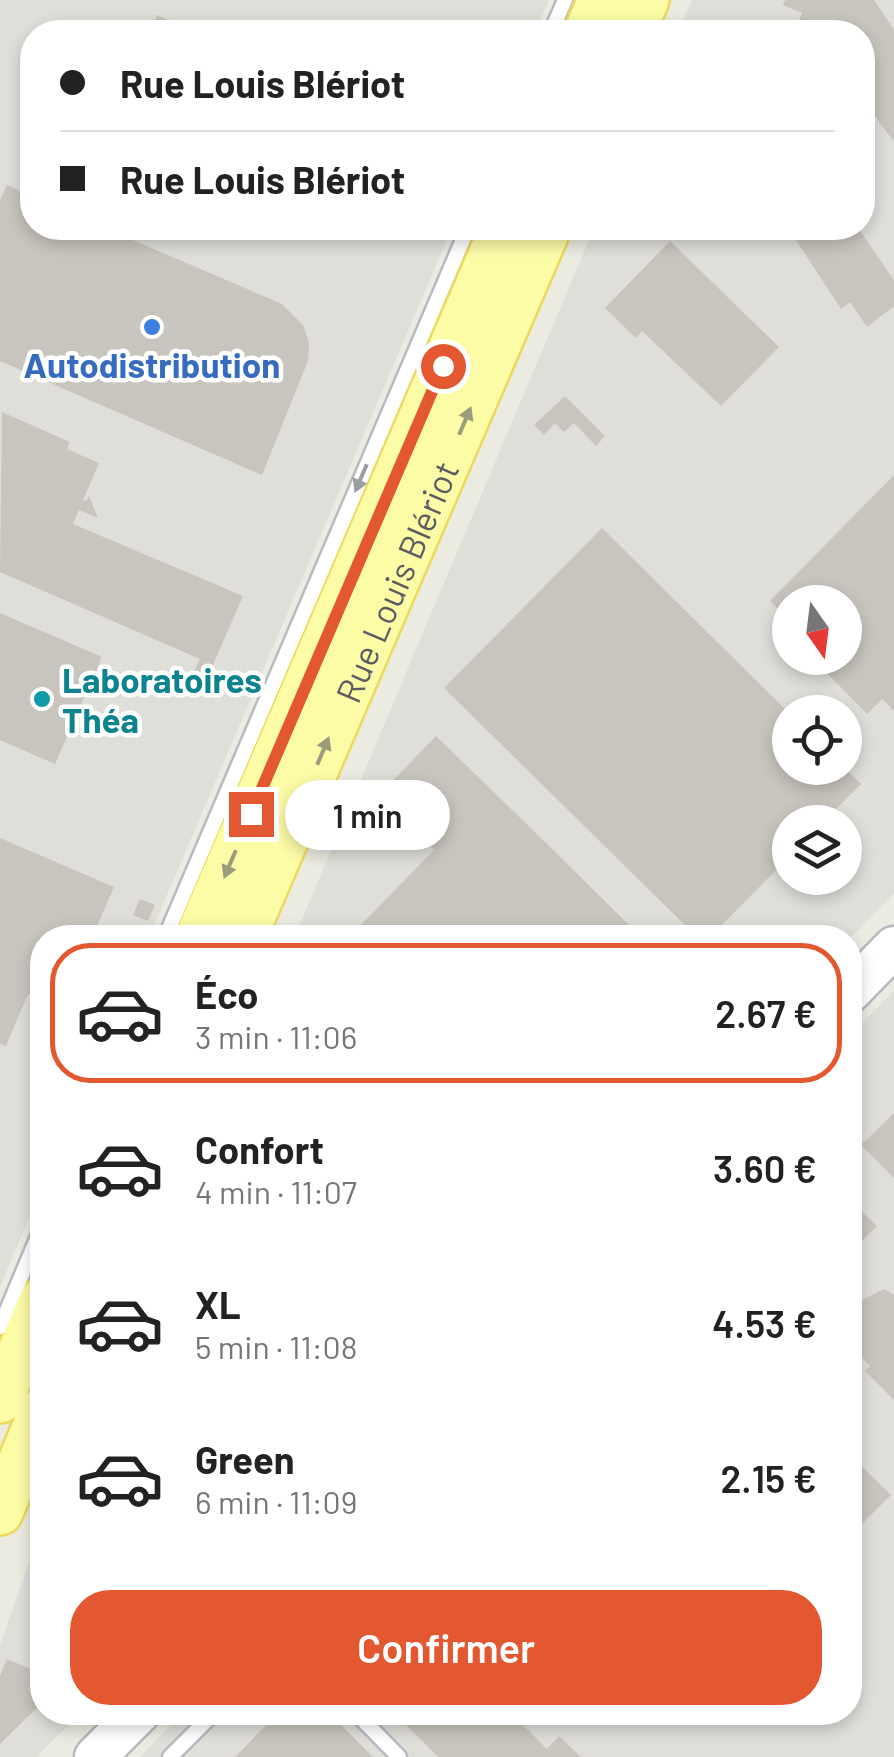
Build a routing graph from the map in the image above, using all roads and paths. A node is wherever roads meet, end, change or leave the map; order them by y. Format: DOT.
graph roads {
  1 [pos="463,240"];
  2 [pos="498,240"];
  3 [pos="543,240"];
  4 [pos="172,925"];
  5 [pos="204,925"];
  6 [pos="249,925"];
  7 [pos="894,947"];
  8 [pos="862,980"];
  9 [pos="30,1255"];
  10 [pos="0,1326"];
  11 [pos="30,1329"];
  12 [pos="0,1400"];
  13 [pos="30,1440"];
  14 [pos="0,1512"];
  15 [pos="127,1725"];
  16 [pos="202,1725"];
  17 [pos="368,1725"];
  18 [pos="95,1757"];
  19 [pos="170,1757"];
  20 [pos="400,1757"];
  1 -- 4 [label="lane, Rue Louis Blériot, one-way"];
  2 -- 5 [label="main road, Rue Louis Blériot, one-way"];
  6 -- 3 [label="main road, Rue Louis Blériot, one-way"];
  7 -- 8 [label="main road"];
  9 -- 10 [label="lane"];
  11 -- 12 [label="main road"];
  13 -- 14 [label="main road"];
  15 -- 18 [label="main road"];
  16 -- 19 [label="lane"];
  17 -- 20 [label="lane"];
}
